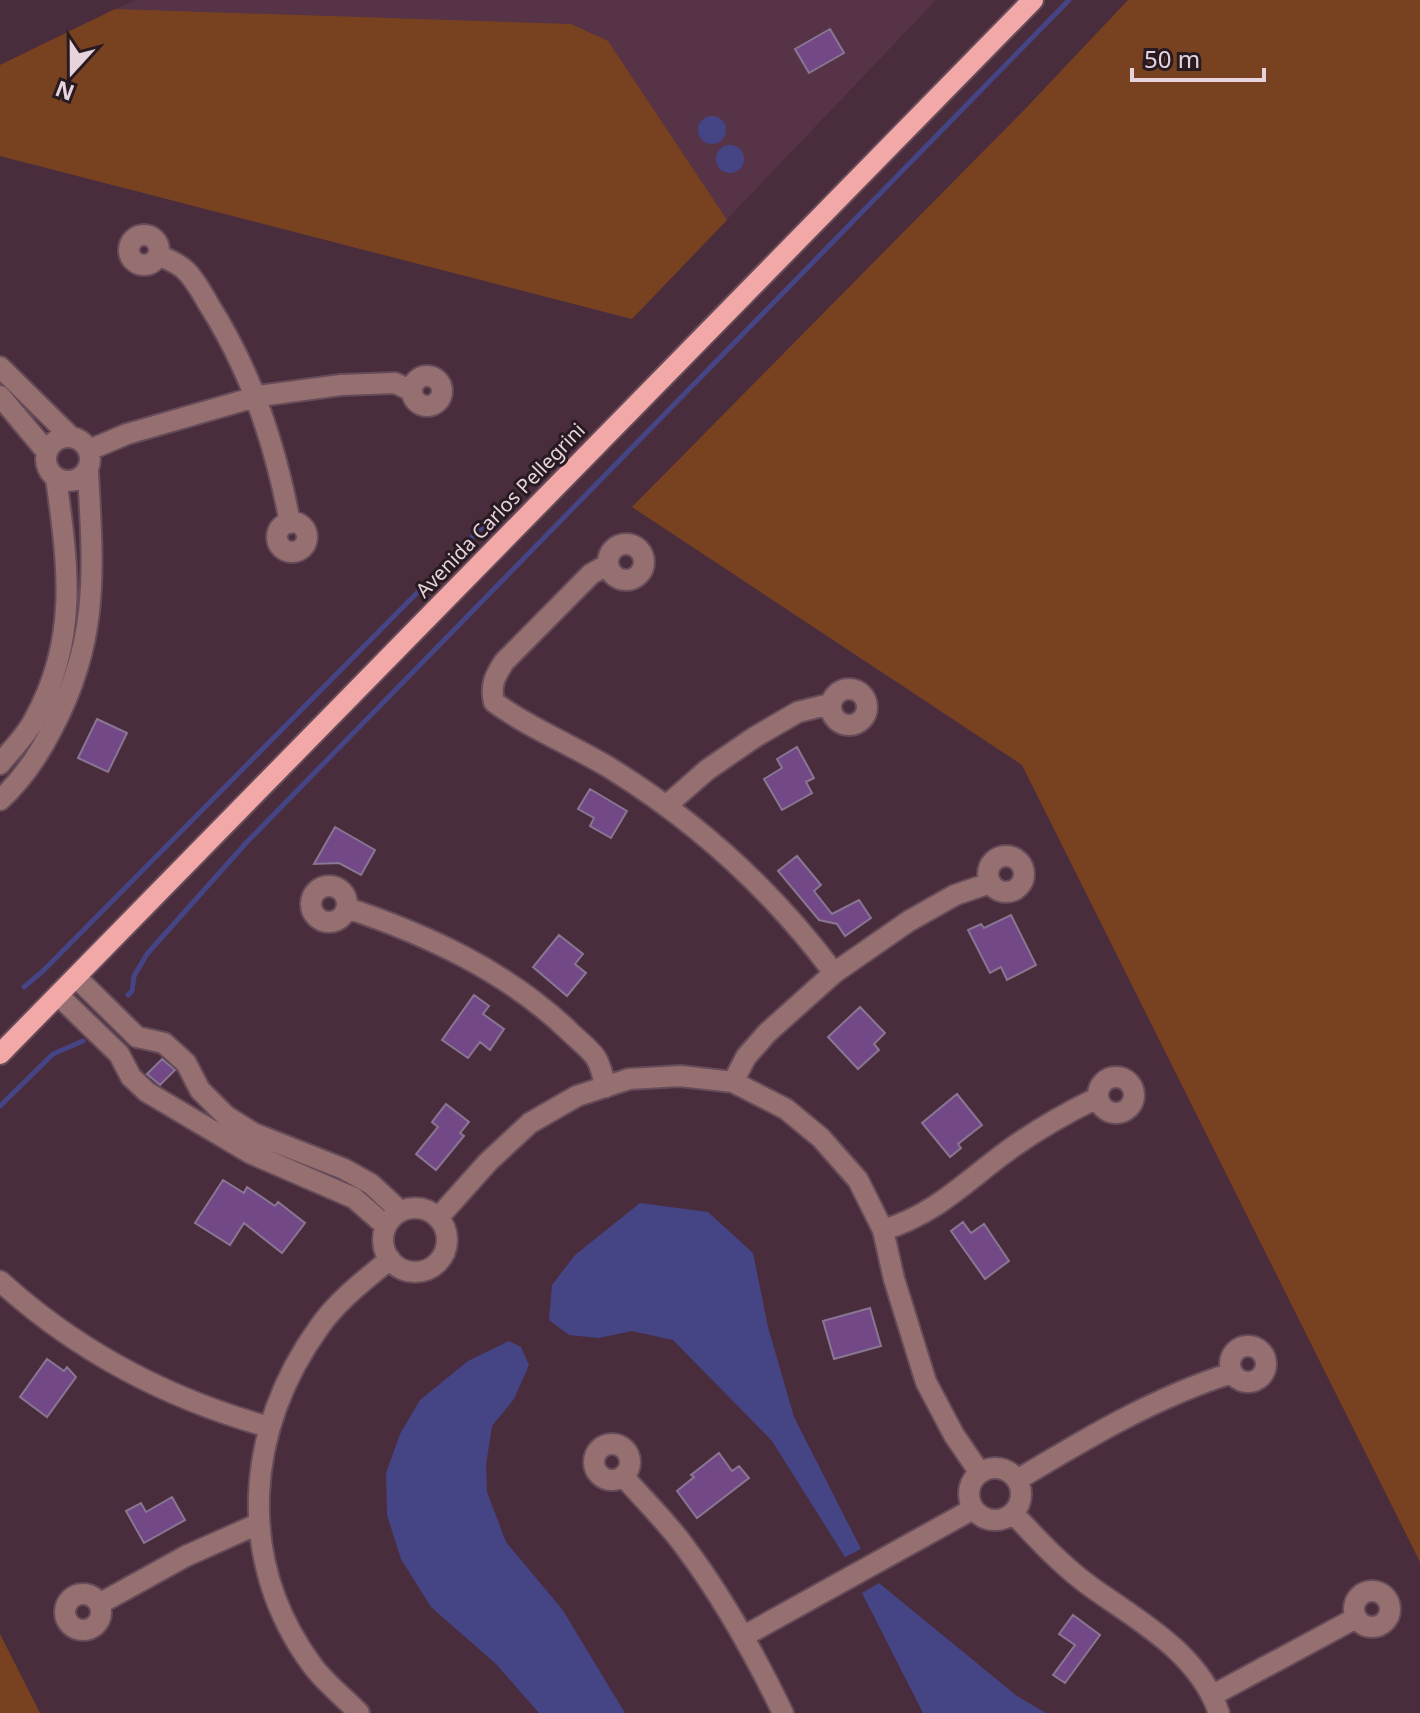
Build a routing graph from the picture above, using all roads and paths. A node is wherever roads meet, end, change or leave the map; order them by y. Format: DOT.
graph roads {
  1 [pos="1033,0"];
  2 [pos="158,255"];
  3 [pos="0,367"];
  4 [pos="412,391"];
  5 [pos="0,396"];
  6 [pos="254,397"];
  7 [pos="71,437"];
  8 [pos="89,450"];
  9 [pos="47,452"];
  10 [pos="88,471"];
  11 [pos="56,478"];
  12 [pos="290,523"];
  13 [pos="607,565"];
  14 [pos="830,704"];
  15 [pos="0,764"];
  16 [pos="0,800"];
  17 [pos="666,806"];
  18 [pos="990,883"];
  19 [pos="347,908"];
  20 [pos="834,973"];
  21 [pos="76,977"];
  22 [pos="58,995"];
  23 [pos="137,1037"];
  24 [pos="0,1054"];
  25 [pos="119,1054"];
  26 [pos="733,1082"];
  27 [pos="606,1087"];
  28 [pos="200,1090"];
  29 [pos="1097,1098"];
  30 [pos="180,1113"];
  31 [pos="393,1218"];
  32 [pos="438,1218"];
  33 [pos="883,1230"];
  34 [pos="390,1259"];
  35 [pos="0,1281"];
  36 [pos="1232,1373"];
  37 [pos="269,1427"];
  38 [pos="980,1473"];
  39 [pos="624,1477"];
  40 [pos="1017,1480"];
  41 [pos="973,1509"];
  42 [pos="1013,1513"];
  43 [pos="258,1524"];
  44 [pos="99,1604"];
  45 [pos="1356,1618"];
  46 [pos="744,1636"];
  47 [pos="1216,1704"];
  48 [pos="359,1713"];
  49 [pos="783,1713"];
  1 -- 21 [label="main road, Avenida Carlos Pellegrini"];
  2 -- 6 [label="street"];
  3 -- 7 [label="street"];
  4 -- 6 [label="street"];
  5 -- 9 [label="street"];
  6 -- 8 [label="street"];
  6 -- 12 [label="street"];
  7 -- 8 [label="street"];
  7 -- 9 [label="street"];
  8 -- 10 [label="street"];
  9 -- 11 [label="street"];
  10 -- 11 [label="street"];
  10 -- 16 [label="street"];
  11 -- 15 [label="street"];
  13 -- 17 [label="street"];
  14 -- 17 [label="street"];
  17 -- 20 [label="street"];
  18 -- 20 [label="street"];
  19 -- 27 [label="street"];
  20 -- 26 [label="street"];
  21 -- 22 [label="main road, Avenida Carlos Pellegrini"];
  21 -- 23 [label="street"];
  22 -- 24 [label="main road, Avenida Carlos Pellegrini"];
  22 -- 25 [label="street"];
  23 -- 25 [label="street"];
  23 -- 28 [label="street"];
  25 -- 30 [label="street"];
  26 -- 27 [label="street"];
  26 -- 33 [label="street"];
  27 -- 32 [label="street"];
  28 -- 30 [label="street"];
  28 -- 31 [label="street"];
  29 -- 33 [label="street"];
  30 -- 31 [label="street"];
  31 -- 32 [label="street"];
  31 -- 34 [label="street"];
  32 -- 34 [label="street"];
  33 -- 38 [label="street"];
  34 -- 37 [label="street"];
  35 -- 37 [label="street"];
  36 -- 40 [label="street"];
  37 -- 43 [label="street"];
  38 -- 40 [label="street"];
  38 -- 41 [label="street"];
  39 -- 46 [label="street"];
  40 -- 42 [label="street"];
  41 -- 42 [label="street"];
  41 -- 46 [label="street"];
  42 -- 47 [label="street"];
  43 -- 44 [label="street"];
  43 -- 48 [label="street"];
  45 -- 47 [label="street"];
  46 -- 49 [label="street"];
}
